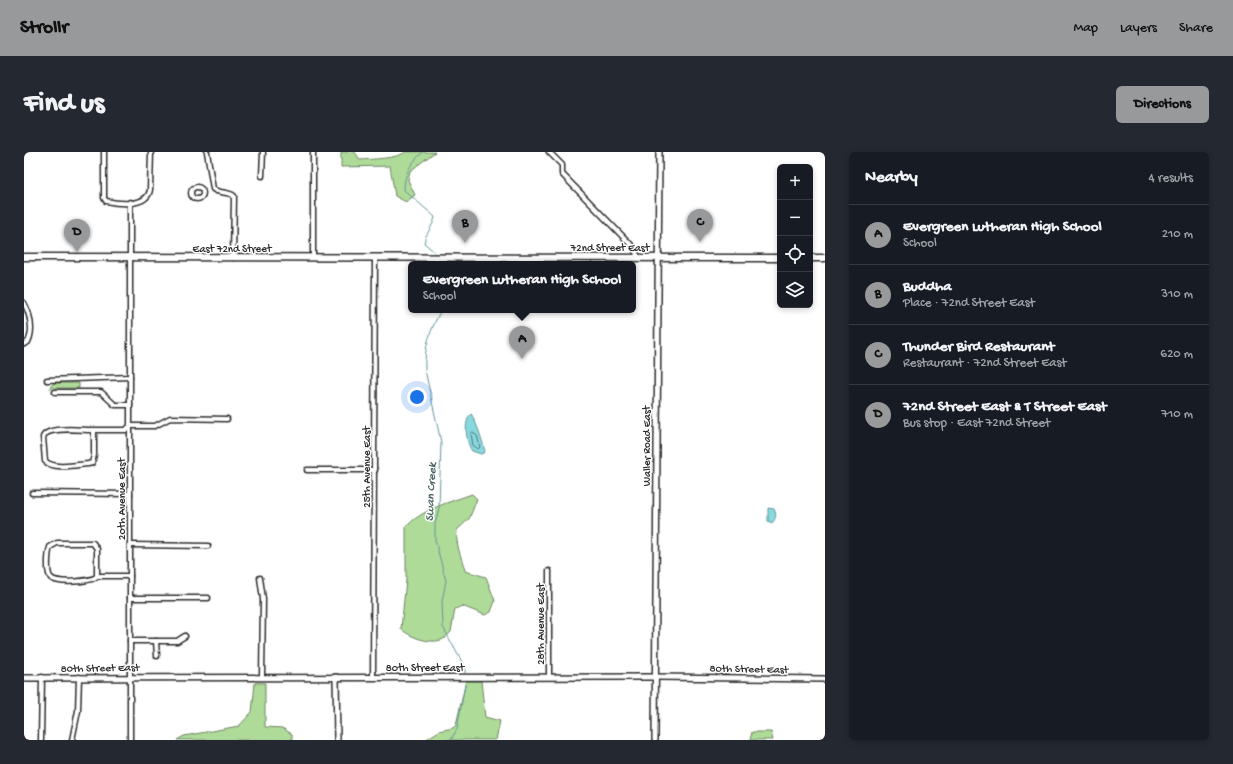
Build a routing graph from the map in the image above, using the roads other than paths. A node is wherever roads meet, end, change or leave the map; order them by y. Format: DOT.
graph roads {
  1 [pos="104,152"];
  2 [pos="151,152"];
  3 [pos="207,152"];
  4 [pos="263,152"];
  5 [pos="313,152"];
  6 [pos="549,152"];
  7 [pos="658,152"];
  8 [pos="262,176"];
  9 [pos="212,186"];
  10 [pos="202,190"];
  11 [pos="130,202"];
  12 [pos="313,257"];
  13 [pos="375,257"];
  14 [pos="441,257"];
  15 [pos="638,257"];
  16 [pos="657,257"];
  17 [pos="24,258"];
  18 [pos="129,258"];
  19 [pos="233,258"];
  20 [pos="777,258"];
  21 [pos="813,258"];
  22 [pos="825,258"];
  23 [pos="24,303"];
  24 [pos="25,310"];
  25 [pos="26,343"];
  26 [pos="130,377"];
  27 [pos="47,380"];
  28 [pos="55,392"];
  29 [pos="130,405"];
  30 [pos="227,419"];
  31 [pos="130,426"];
  32 [pos="94,430"];
  33 [pos="307,470"];
  34 [pos="375,470"];
  35 [pos="32,493"];
  36 [pos="130,494"];
  37 [pos="130,545"];
  38 [pos="208,546"];
  39 [pos="549,571"];
  40 [pos="97,576"];
  41 [pos="130,576"];
  42 [pos="260,578"];
  43 [pos="130,598"];
  44 [pos="208,598"];
  45 [pos="185,636"];
  46 [pos="130,641"];
  47 [pos="156,641"];
  48 [pos="156,656"];
  49 [pos="42,677"];
  50 [pos="79,677"];
  51 [pos="130,677"];
  52 [pos="262,677"];
  53 [pos="336,677"];
  54 [pos="374,677"];
  55 [pos="549,677"];
  56 [pos="654,677"];
  57 [pos="24,678"];
  58 [pos="825,678"];
  59 [pos="41,740"];
  60 [pos="72,740"];
  61 [pos="130,740"];
  62 [pos="337,740"];
  63 [pos="655,740"];
  1 -- 11 [label="street"];
  2 -- 11 [label="street"];
  3 -- 9 [label="street"];
  4 -- 8 [label="street"];
  5 -- 12 [label="street"];
  6 -- 15 [label="street"];
  7 -- 16 [label="street, Waller Road East"];
  9 -- 10 [label="street"];
  9 -- 19 [label="street"];
  11 -- 18 [label="street, 20th Avenue East"];
  12 -- 13 [label="main road, East 72nd Street"];
  12 -- 19 [label="main road, East 72nd Street"];
  13 -- 14 [label="main road, East 72nd Street"];
  13 -- 34 [label="street, 25th Avenue East"];
  14 -- 15 [label="main road, 72nd Street East"];
  15 -- 16 [label="main road, 72nd Street East"];
  16 -- 20 [label="main road, 72nd Street East"];
  16 -- 56 [label="street, Waller Road East"];
  17 -- 18 [label="main road, East 72nd Street"];
  18 -- 19 [label="main road, East 72nd Street"];
  18 -- 26 [label="street, 20th Avenue East"];
  21 -- 22 [label="main road"];
  23 -- 24 [label="street"];
  24 -- 25 [label="street"];
  26 -- 27 [label="street"];
  26 -- 29 [label="street, 20th Avenue East"];
  28 -- 29 [label="street"];
  29 -- 31 [label="street, 20th Avenue East"];
  30 -- 31 [label="street"];
  31 -- 32 [label="street"];
  31 -- 36 [label="street, 20th Avenue East"];
  32 -- 32 [label="street"];
  33 -- 34 [label="street"];
  34 -- 54 [label="street, 25th Avenue East"];
  35 -- 36 [label="street"];
  36 -- 37 [label="street, 20th Avenue East"];
  37 -- 38 [label="street"];
  37 -- 41 [label="street, 20th Avenue East"];
  39 -- 55 [label="street, 28th Avenue East"];
  40 -- 40 [label="street"];
  40 -- 41 [label="street"];
  41 -- 43 [label="street, 20th Avenue East"];
  42 -- 52 [label="street"];
  43 -- 44 [label="street"];
  43 -- 46 [label="street, 20th Avenue East"];
  45 -- 47 [label="street"];
  46 -- 47 [label="street"];
  46 -- 51 [label="street, 20th Avenue East"];
  47 -- 48 [label="street"];
  49 -- 50 [label="street, 80th Street East"];
  49 -- 57 [label="street, 80th Street East"];
  49 -- 59 [label="street"];
  50 -- 51 [label="street, 80th Street East"];
  50 -- 60 [label="street"];
  51 -- 52 [label="street, 80th Street East"];
  51 -- 61 [label="street, 20th Avenue East"];
  52 -- 53 [label="street, 80th Street East"];
  53 -- 54 [label="street, 80th Street East"];
  53 -- 62 [label="street"];
  54 -- 55 [label="street, 80th Street East"];
  55 -- 56 [label="street, 80th Street East"];
  56 -- 58 [label="street, 80th Street East"];
  56 -- 63 [label="street, Waller Road East"];
}
